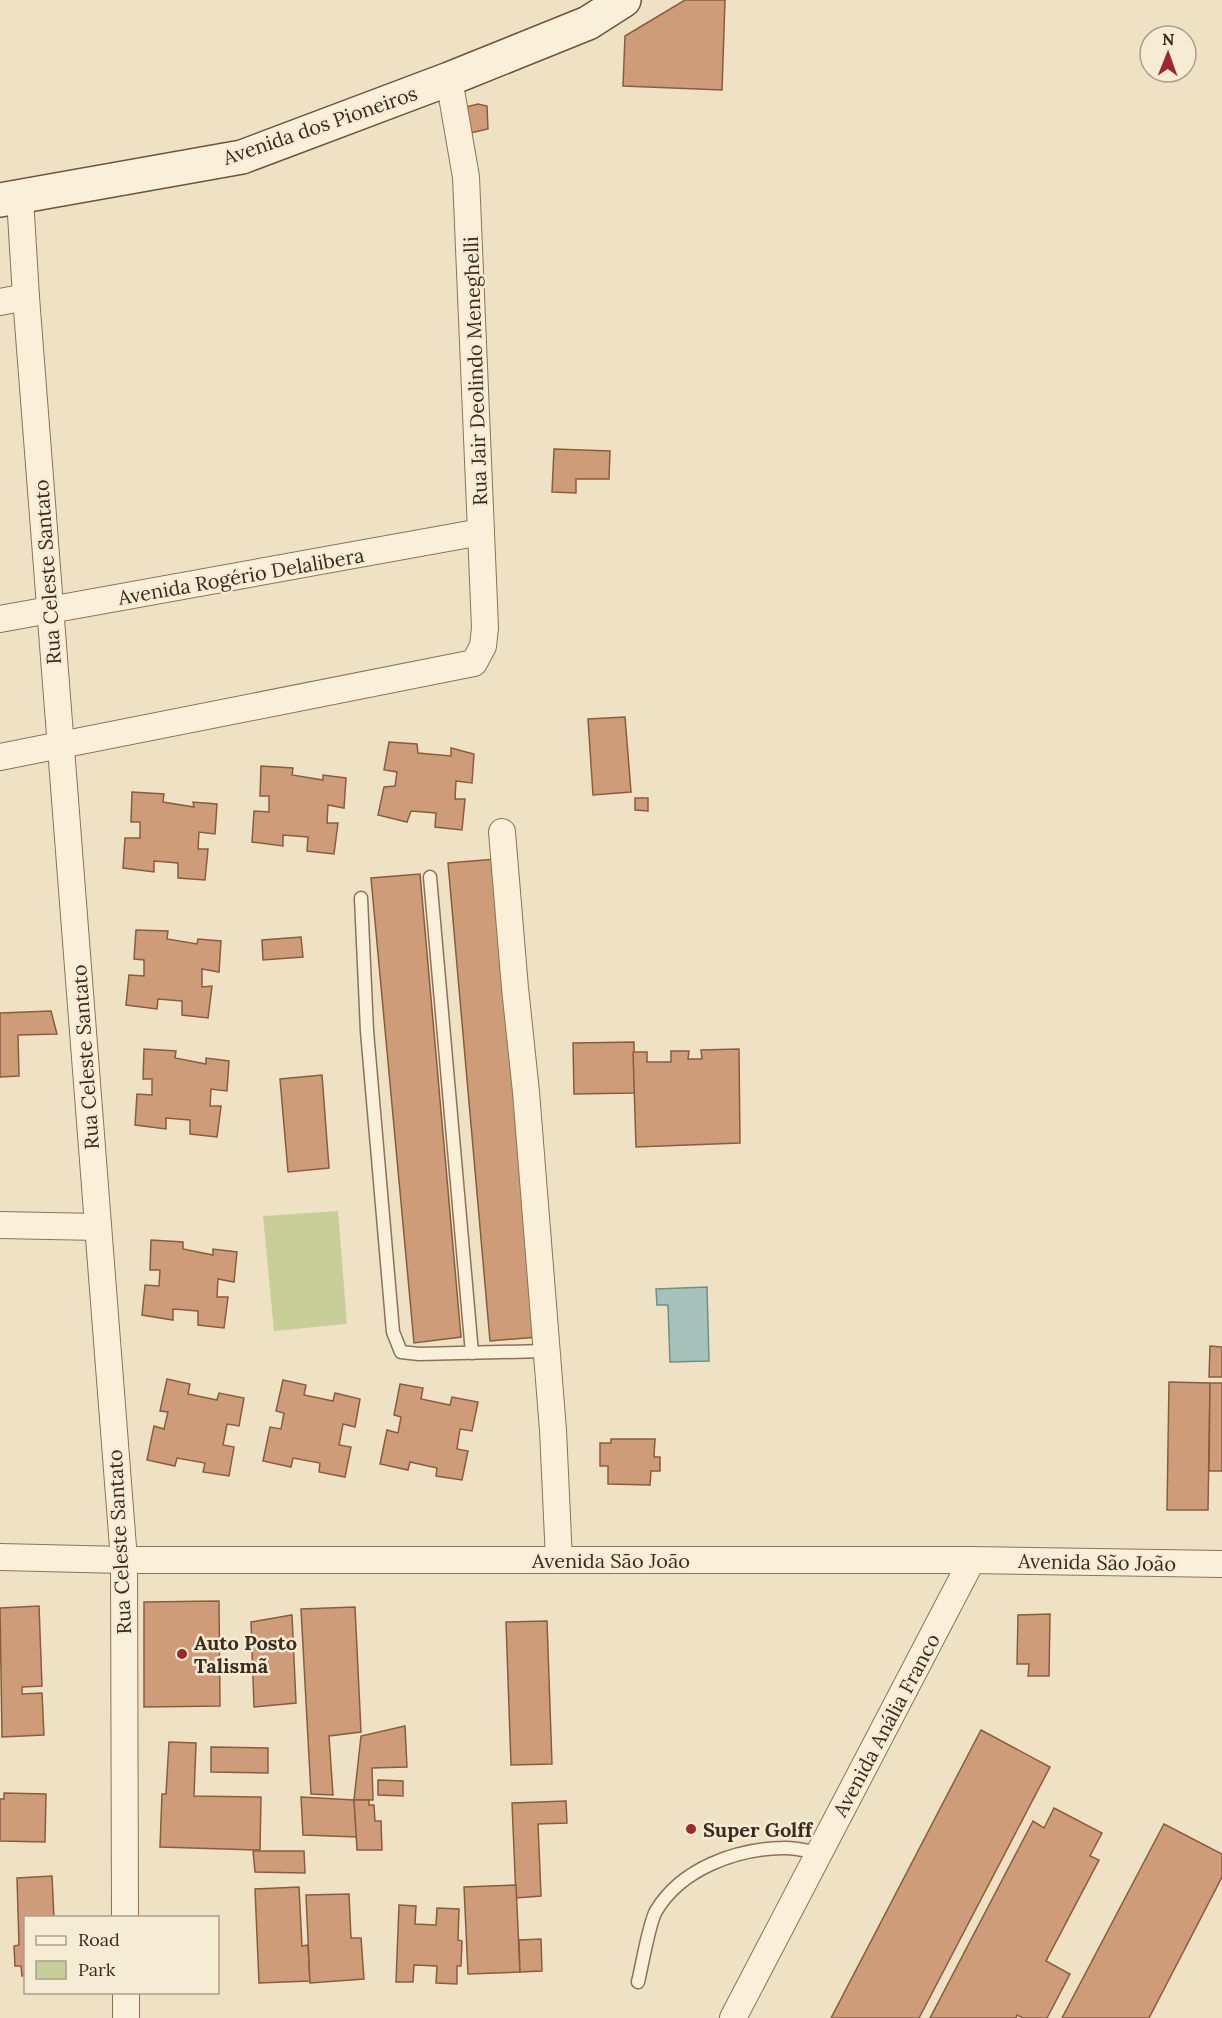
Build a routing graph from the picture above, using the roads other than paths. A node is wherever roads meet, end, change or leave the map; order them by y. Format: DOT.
graph roads {
  1 [pos="624,0"];
  2 [pos="449,79"];
  3 [pos="10,199"];
  4 [pos="26,297"];
  5 [pos="0,302"];
  6 [pos="481,532"];
  7 [pos="50,610"];
  8 [pos="0,619"];
  9 [pos="60,745"];
  10 [pos="0,757"];
  11 [pos="502,832"];
  12 [pos="430,877"];
  13 [pos="361,898"];
  14 [pos="0,1225"];
  15 [pos="98,1227"];
  16 [pos="546,1351"];
  17 [pos="472,1353"];
  18 [pos="0,1557"];
  19 [pos="124,1560"];
  20 [pos="559,1560"];
  21 [pos="972,1560"];
  22 [pos="1222,1564"];
  23 [pos="819,1853"];
  24 [pos="125,1916"];
  25 [pos="638,1982"];
  26 [pos="126,1994"];
  27 [pos="126,2018"];
  28 [pos="733,2018"];
  1 -- 2 [label="main road, Avenida dos Pioneiros"];
  2 -- 3 [label="main road, Avenida dos Pioneiros"];
  2 -- 6 [label="street, Rua Jair Deolindo Meneghelli"];
  3 -- 4 [label="street, Rua Celeste Santato"];
  4 -- 5 [label="street"];
  4 -- 7 [label="street, Rua Celeste Santato"];
  6 -- 7 [label="street, Avenida Rogério Delalibera"];
  6 -- 9 [label="street, Rua Jair Deolindo Meneghelli"];
  7 -- 8 [label="street, Avenida Rogério Delalibera"];
  7 -- 9 [label="street, Rua Celeste Santato"];
  9 -- 10 [label="street"];
  9 -- 15 [label="street, Rua Celeste Santato"];
  11 -- 16 [label="street"];
  12 -- 17 [label="lane"];
  13 -- 17 [label="lane"];
  14 -- 15 [label="street"];
  15 -- 19 [label="street, Rua Celeste Santato"];
  16 -- 17 [label="lane"];
  16 -- 20 [label="street"];
  18 -- 19 [label="street, Avenida São João"];
  19 -- 20 [label="street, Avenida São João"];
  19 -- 24 [label="street, Rua Celeste Santato"];
  20 -- 21 [label="street, Avenida São João"];
  21 -- 22 [label="street, Avenida São João"];
  21 -- 23 [label="street, Avenida Anália Franco"];
  23 -- 25 [label="lane"];
  23 -- 28 [label="street, Avenida Anália Franco"];
  26 -- 27 [label="street"];
}
